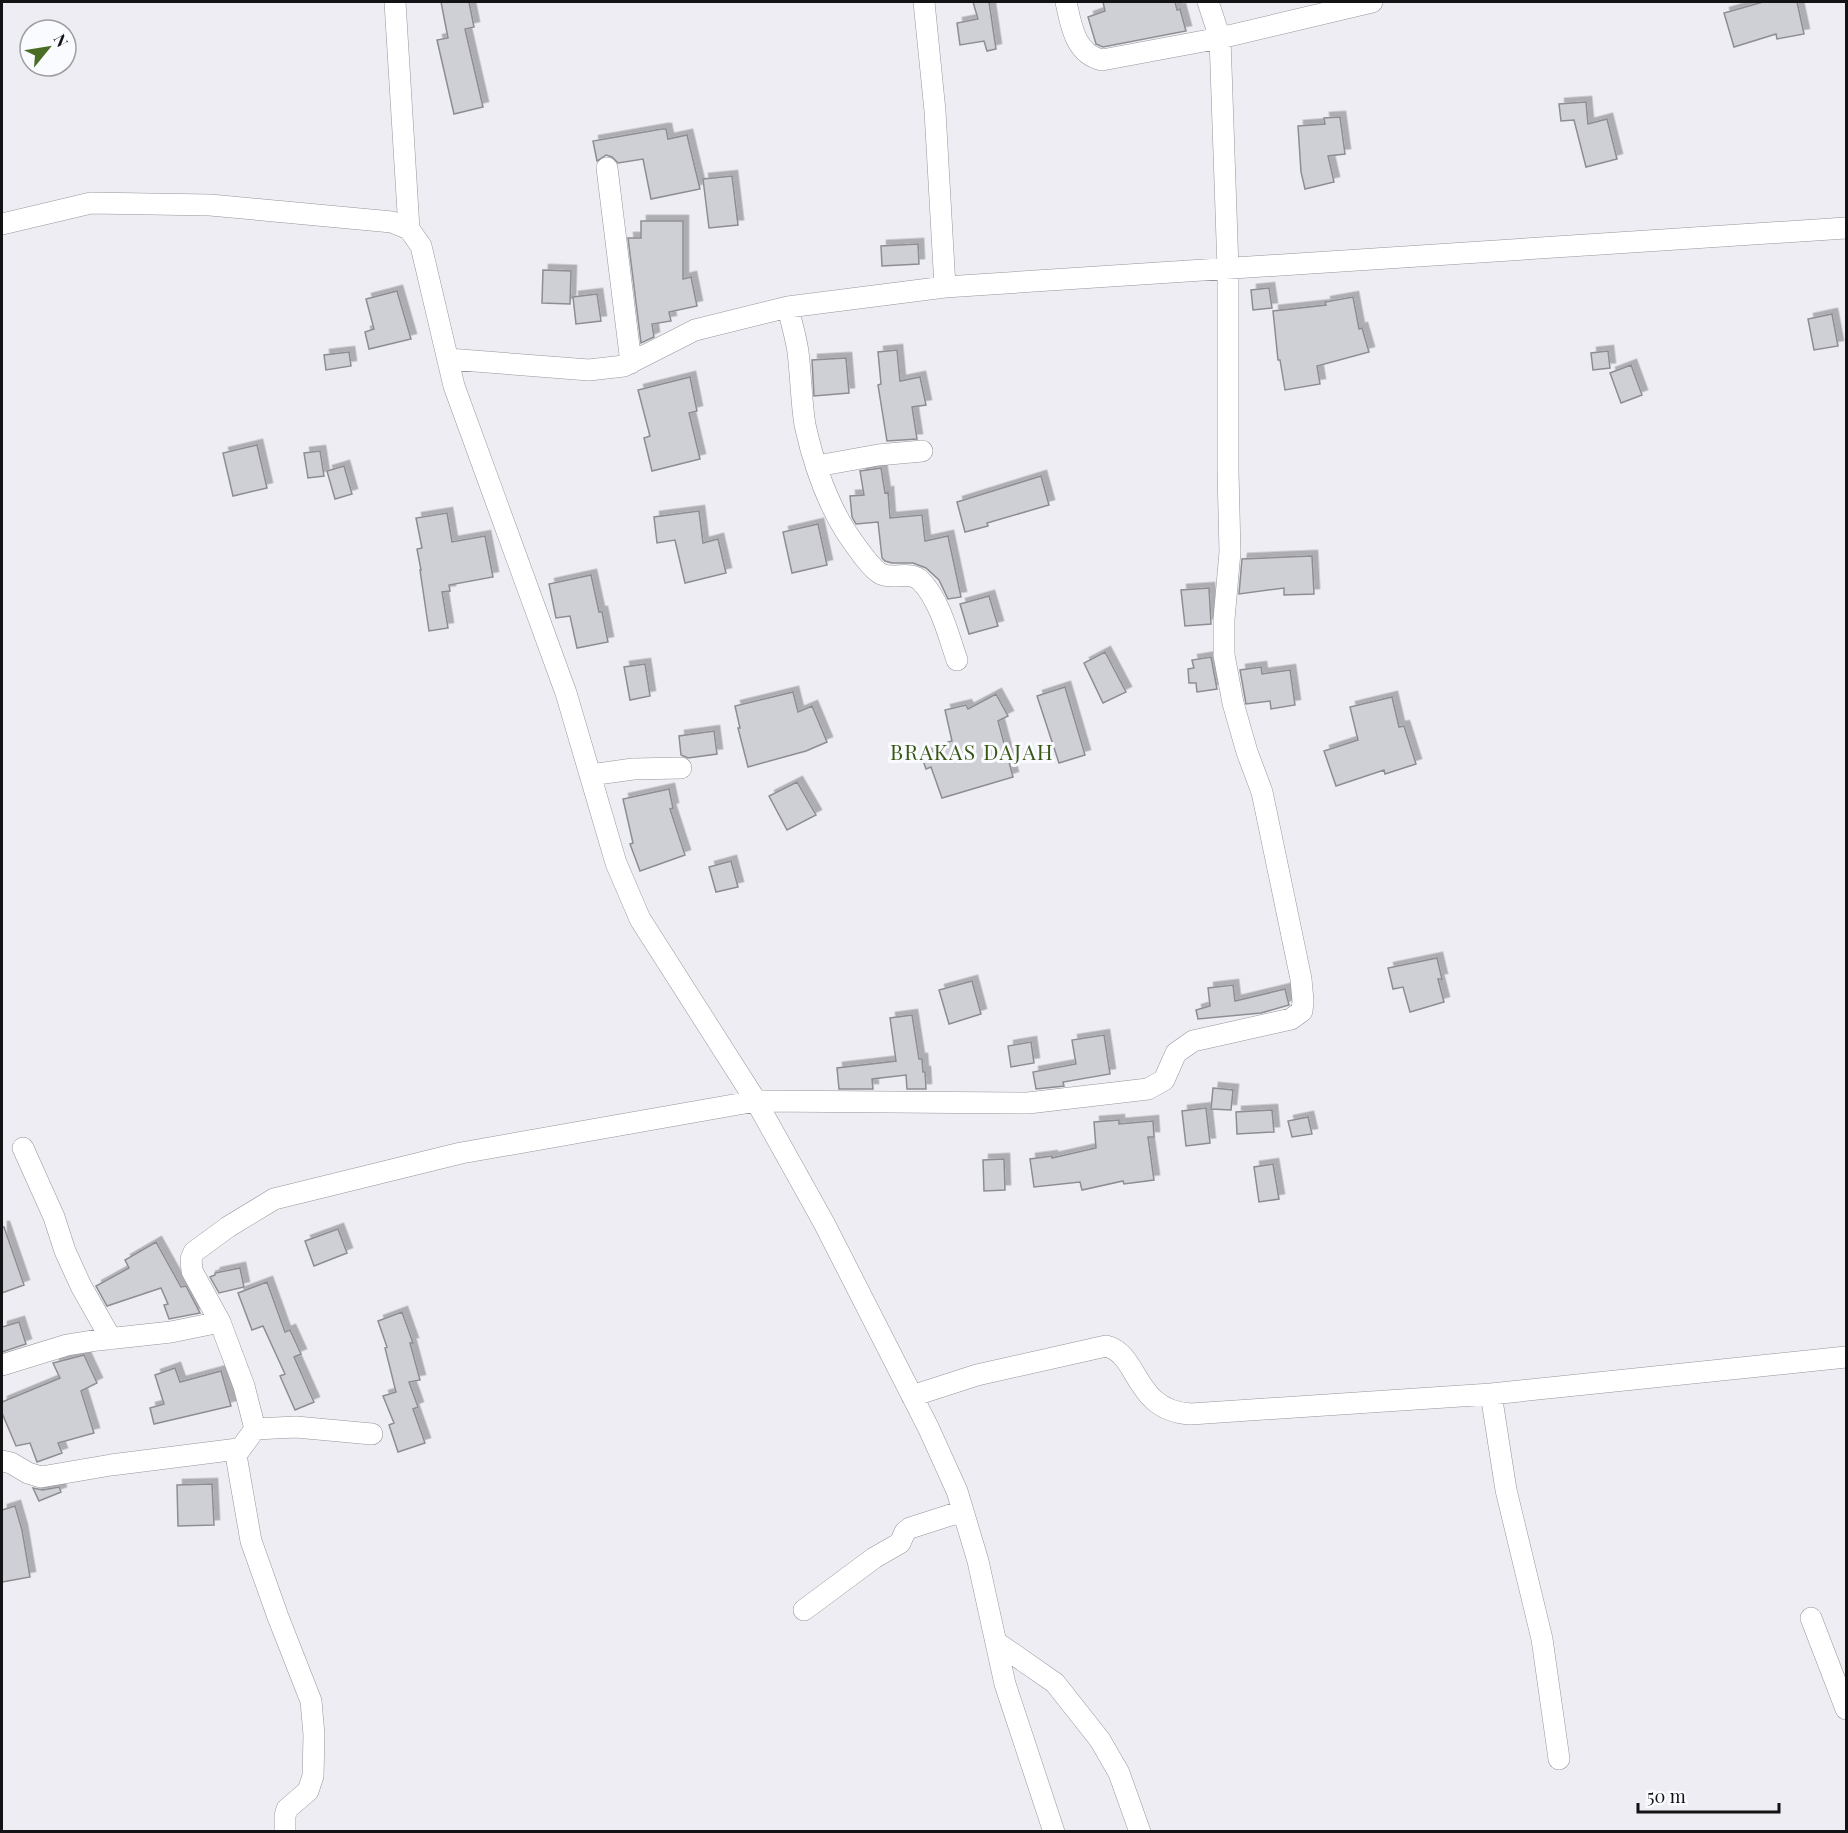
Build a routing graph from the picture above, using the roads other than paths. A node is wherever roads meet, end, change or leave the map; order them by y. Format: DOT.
graph roads {
  1 [pos="395,2"];
  2 [pos="924,2"];
  3 [pos="1066,2"];
  4 [pos="1208,2"];
  5 [pos="1372,2"];
  6 [pos="1220,38"];
  7 [pos="607,168"];
  8 [pos="2,224"];
  9 [pos="1846,228"];
  10 [pos="409,229"];
  11 [pos="1228,269"];
  12 [pos="945,287"];
  13 [pos="788,307"];
  14 [pos="448,359"];
  15 [pos="631,363"];
  16 [pos="921,451"];
  17 [pos="817,466"];
  18 [pos="957,660"];
  19 [pos="681,768"];
  20 [pos="590,775"];
  21 [pos="756,1101"];
  22 [pos="23,1148"];
  23 [pos="220,1322"];
  24 [pos="111,1339"];
  25 [pos="1846,1357"];
  26 [pos="2,1365"];
  27 [pos="1491,1394"];
  28 [pos="912,1396"];
  29 [pos="255,1429"];
  30 [pos="372,1434"];
  31 [pos="238,1449"];
  32 [pos="2,1461"];
  33 [pos="963,1511"];
  34 [pos="804,1610"];
  35 [pos="1811,1618"];
  36 [pos="996,1642"];
  37 [pos="1846,1709"];
  38 [pos="1559,1758"];
  39 [pos="285,1832"];
  40 [pos="1054,1832"];
  41 [pos="1140,1832"];
  1 -- 10 [label="street"];
  2 -- 12 [label="street"];
  3 -- 6 [label="street"];
  4 -- 6 [label="street"];
  5 -- 6 [label="street"];
  6 -- 11 [label="street"];
  7 -- 15 [label="street"];
  8 -- 10 [label="street"];
  9 -- 11 [label="street"];
  10 -- 14 [label="street"];
  11 -- 12 [label="street"];
  11 -- 21 [label="street"];
  12 -- 13 [label="street"];
  13 -- 15 [label="street"];
  13 -- 17 [label="street"];
  14 -- 15 [label="street"];
  14 -- 20 [label="street"];
  16 -- 17 [label="street"];
  17 -- 18 [label="street"];
  19 -- 20 [label="street"];
  20 -- 21 [label="street"];
  21 -- 23 [label="street"];
  21 -- 28 [label="street"];
  22 -- 24 [label="street"];
  23 -- 24 [label="street"];
  23 -- 29 [label="street"];
  24 -- 26 [label="street"];
  25 -- 27 [label="street"];
  27 -- 28 [label="street"];
  27 -- 38 [label="street"];
  28 -- 33 [label="street"];
  29 -- 30 [label="street"];
  29 -- 31 [label="street"];
  31 -- 32 [label="street"];
  31 -- 39 [label="street"];
  33 -- 34 [label="street"];
  33 -- 36 [label="street"];
  35 -- 37 [label="street"];
  36 -- 40 [label="street"];
  36 -- 41 [label="street"];
}
